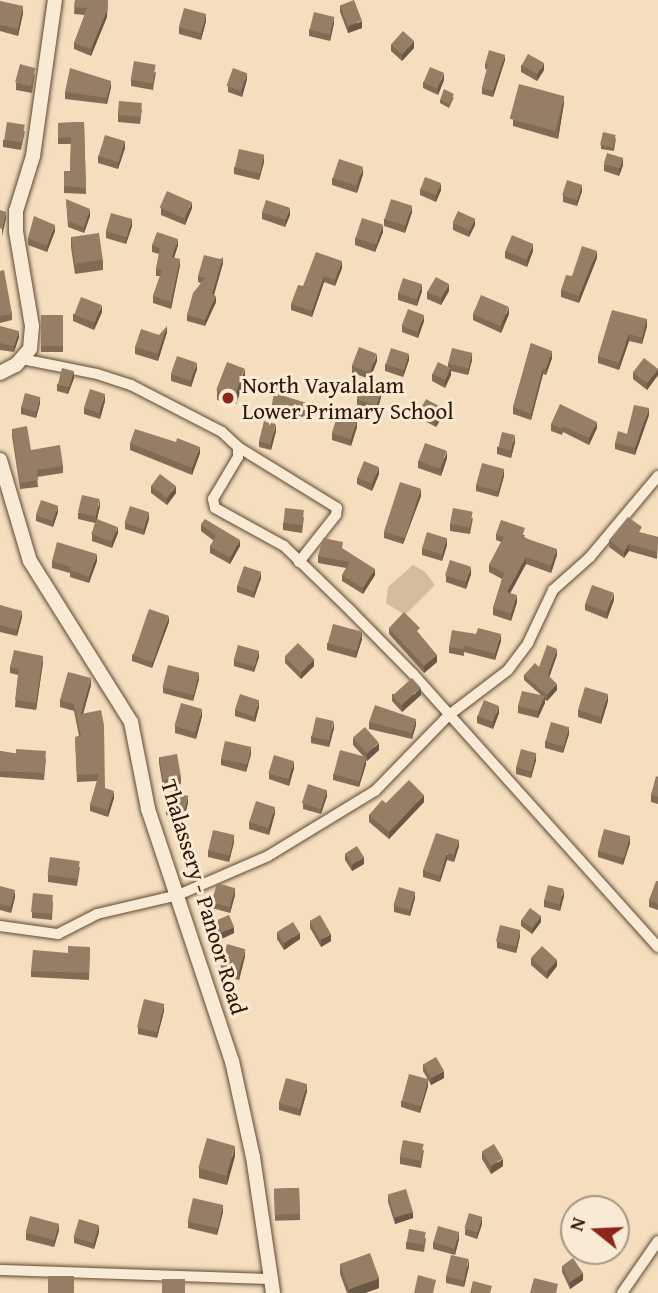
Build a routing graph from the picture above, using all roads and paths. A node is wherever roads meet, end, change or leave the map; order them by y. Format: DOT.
graph roads {
  1 [pos="55,0"];
  2 [pos="22,359"];
  3 [pos="0,373"];
  4 [pos="238,447"];
  5 [pos="0,460"];
  6 [pos="658,476"];
  7 [pos="299,562"];
  8 [pos="449,715"];
  9 [pos="178,895"];
  10 [pos="0,926"];
  11 [pos="658,947"];
  12 [pos="658,1241"];
  13 [pos="0,1270"];
  14 [pos="272,1286"];
  15 [pos="622,1293"];
  1 -- 2 [label="main road"];
  2 -- 3 [label="main road"];
  2 -- 4 [label="street"];
  4 -- 7 [label="street"];
  4 -- 7 [label="street"];
  5 -- 9 [label="main road, Thalassery - Panoor Road"];
  6 -- 8 [label="street"];
  7 -- 8 [label="street"];
  8 -- 9 [label="street"];
  8 -- 11 [label="street"];
  9 -- 10 [label="street"];
  9 -- 14 [label="main road, Thalassery - Panoor Road"];
  12 -- 15 [label="street"];
  13 -- 14 [label="street"];
}
